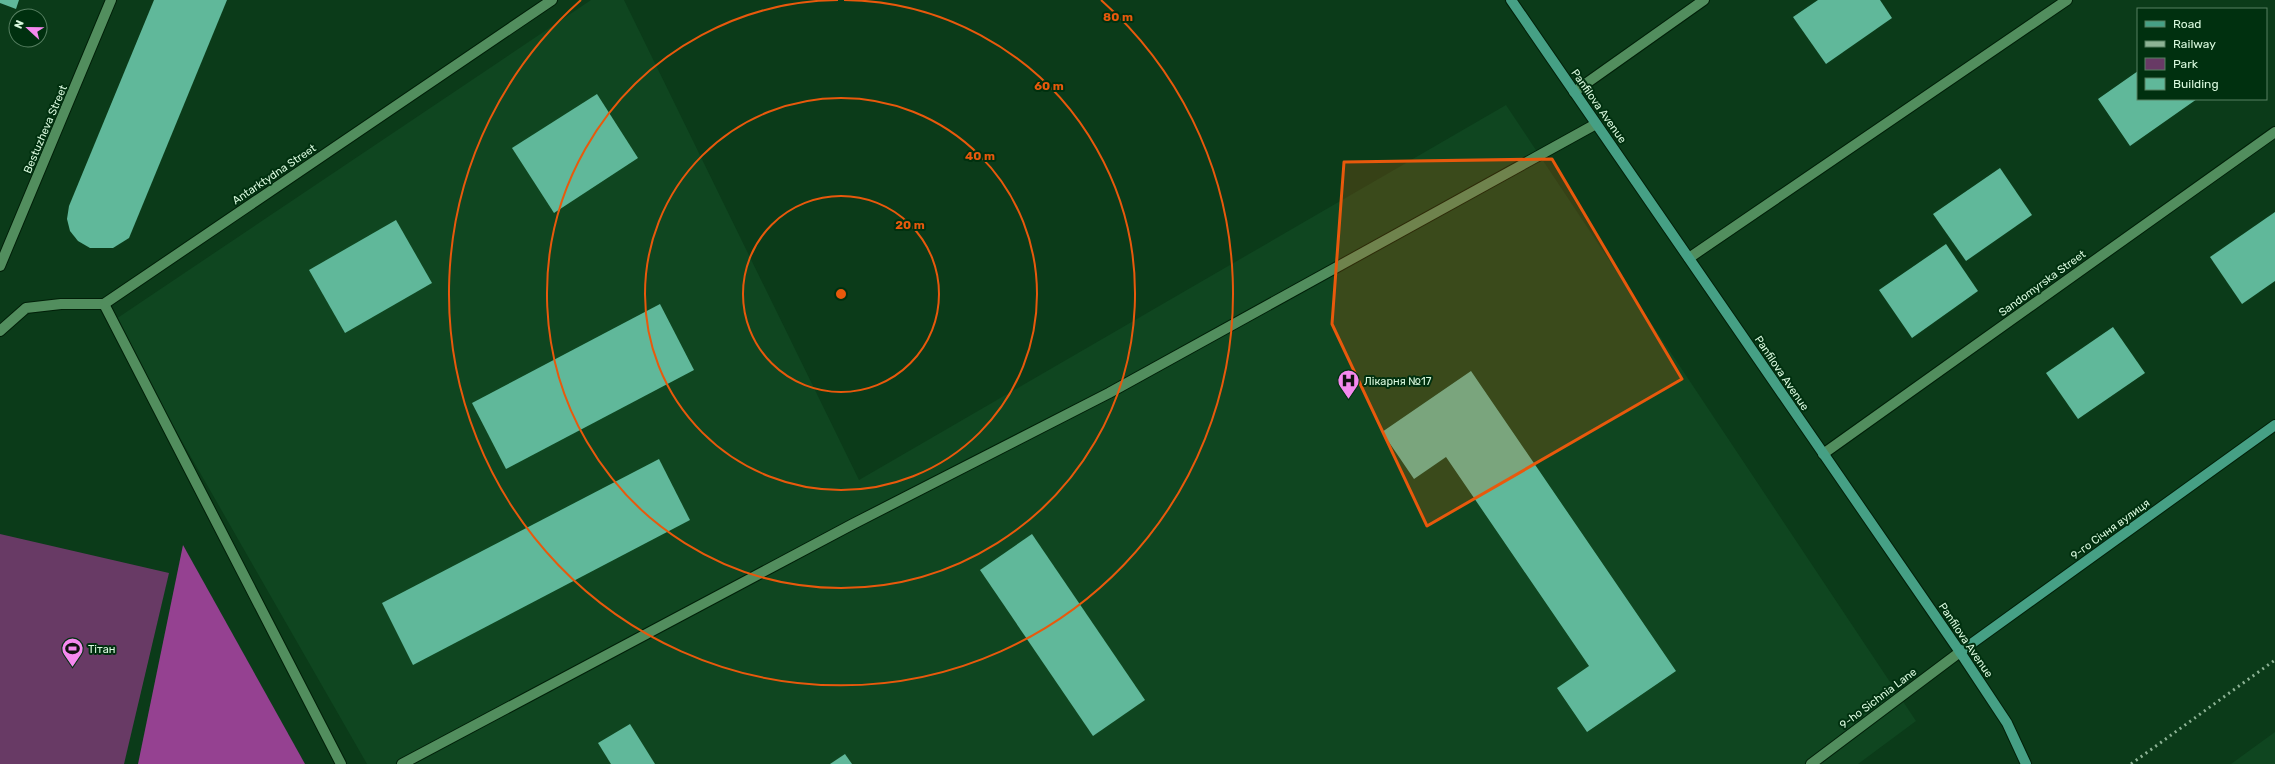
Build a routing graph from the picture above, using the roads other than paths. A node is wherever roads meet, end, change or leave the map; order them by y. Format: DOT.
graph roads {
  1 [pos="111,0"];
  2 [pos="552,0"];
  3 [pos="1511,0"];
  4 [pos="1704,0"];
  5 [pos="2067,0"];
  6 [pos="1574,92"];
  7 [pos="1596,124"];
  8 [pos="2275,132"];
  9 [pos="1689,258"];
  10 [pos="0,266"];
  11 [pos="104,304"];
  12 [pos="0,331"];
  13 [pos="2275,426"];
  14 [pos="1823,454"];
  15 [pos="1960,652"];
  16 [pos="341,764"];
  17 [pos="402,764"];
  18 [pos="1811,764"];
  19 [pos="2026,764"];
  1 -- 10 [label="street, Bestuzheva Street"];
  2 -- 11 [label="street, Antarktydna Street"];
  3 -- 6 [label="street, Panfilova Avenue"];
  4 -- 6 [label="street"];
  5 -- 9 [label="street"];
  6 -- 7 [label="street, Panfilova Avenue"];
  7 -- 9 [label="street, Panfilova Avenue"];
  7 -- 17 [label="street"];
  8 -- 14 [label="street, Sandomyrska Street"];
  9 -- 14 [label="street, Panfilova Avenue"];
  11 -- 12 [label="street"];
  11 -- 16 [label="street"];
  13 -- 15 [label="street, 9-го Січня вулиця"];
  14 -- 15 [label="street, Panfilova Avenue"];
  15 -- 18 [label="street, 9-ho Sichnia Lane"];
  15 -- 19 [label="street, Panfilova Avenue"];
}
